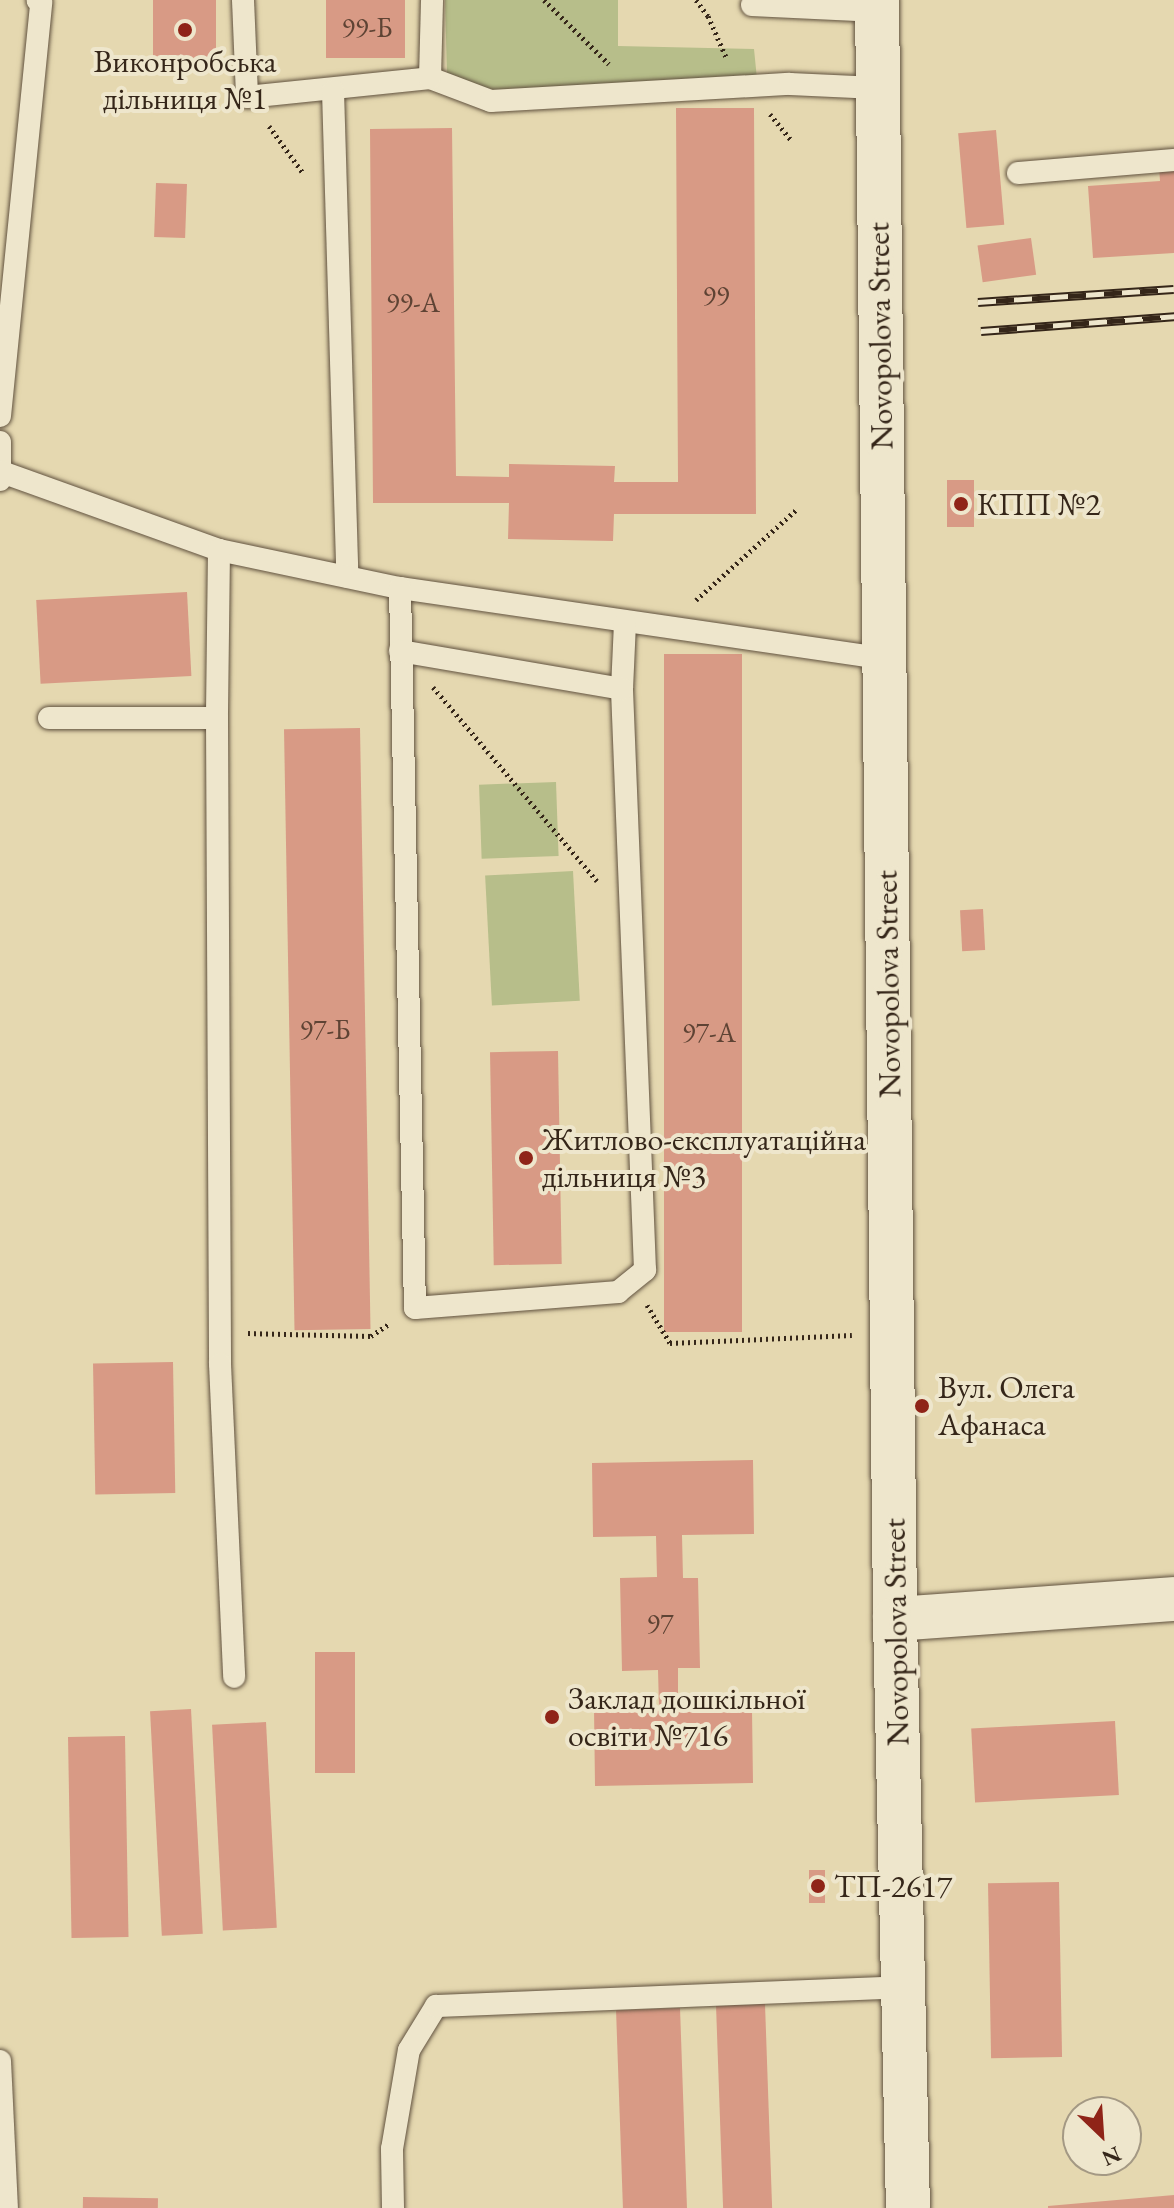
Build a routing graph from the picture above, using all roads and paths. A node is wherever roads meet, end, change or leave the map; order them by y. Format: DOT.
graph roads {
  1 [pos="37,0"];
  2 [pos="243,0"];
  3 [pos="432,0"];
  4 [pos="544,0"];
  5 [pos="752,5"];
  6 [pos="878,6"];
  7 [pos="430,78"];
  8 [pos="877,88"];
  9 [pos="333,91"];
  10 [pos="660,92"];
  11 [pos="247,97"];
  12 [pos="1174,160"];
  13 [pos="1018,173"];
  14 [pos="337,219"];
  15 [pos="0,416"];
  16 [pos="0,442"];
  17 [pos="1,476"];
  18 [pos="797,509"];
  19 [pos="219,550"];
  20 [pos="347,577"];
  21 [pos="400,588"];
  22 [pos="625,623"];
  23 [pos="664,629"];
  24 [pos="400,651"];
  25 [pos="884,659"];
  26 [pos="622,689"];
  27 [pos="49,718"];
  28 [pos="217,718"];
  29 [pos="631,922"];
  30 [pos="632,1281"];
  31 [pos="415,1308"];
  32 [pos="222,1332"];
  33 [pos="853,1335"];
  34 [pos="1174,1599"];
  35 [pos="895,1619"];
  36 [pos="234,1677"];
  37 [pos="903,1987"];
  38 [pos="0,2061"];
  39 [pos="7,2208"];
  40 [pos="393,2208"];
  41 [pos="908,2208"];
  1 -- 15 [label="lane"];
  2 -- 11 [label="lane"];
  3 -- 7 [label="lane"];
  4 -- 10 [label="path"];
  5 -- 6 [label="lane"];
  6 -- 8 [label="street, Novopolova Street"];
  7 -- 9 [label="lane"];
  7 -- 10 [label="lane"];
  8 -- 10 [label="lane"];
  8 -- 25 [label="street, Novopolova Street"];
  9 -- 11 [label="lane"];
  9 -- 14 [label="lane"];
  11 -- 14 [label="path"];
  12 -- 13 [label="lane"];
  14 -- 20 [label="lane"];
  16 -- 17 [label="lane"];
  17 -- 19 [label="lane"];
  18 -- 23 [label="path"];
  19 -- 20 [label="lane"];
  19 -- 28 [label="lane"];
  20 -- 21 [label="lane"];
  21 -- 22 [label="lane"];
  21 -- 24 [label="lane"];
  22 -- 23 [label="lane"];
  22 -- 26 [label="lane"];
  23 -- 25 [label="lane"];
  24 -- 26 [label="lane"];
  24 -- 29 [label="path"];
  24 -- 31 [label="lane"];
  25 -- 35 [label="street, Novopolova Street"];
  26 -- 29 [label="lane"];
  27 -- 28 [label="lane"];
  28 -- 32 [label="lane"];
  29 -- 30 [label="lane"];
  30 -- 31 [label="lane"];
  30 -- 33 [label="path"];
  31 -- 32 [label="path"];
  32 -- 36 [label="lane"];
  34 -- 35 [label="street"];
  35 -- 37 [label="street, Novopolova Street"];
  37 -- 40 [label="lane"];
  37 -- 41 [label="street, Novopolova Street"];
  38 -- 39 [label="lane"];
}
